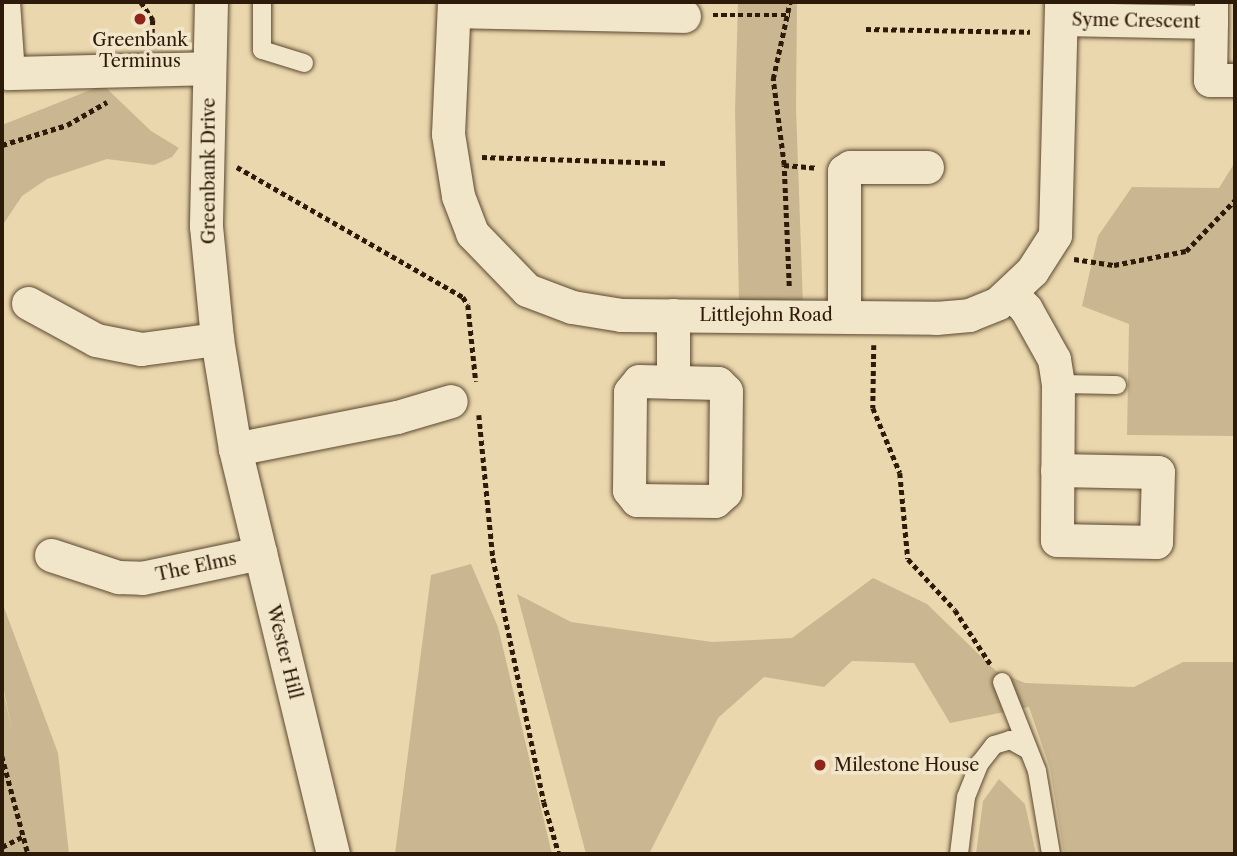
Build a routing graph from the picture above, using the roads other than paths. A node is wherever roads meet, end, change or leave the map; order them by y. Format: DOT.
graph roads {
  1 [pos="3,2"];
  2 [pos="211,2"];
  3 [pos="262,2"];
  4 [pos="454,7"];
  5 [pos="1211,12"];
  6 [pos="684,16"];
  7 [pos="1061,18"];
  8 [pos="304,63"];
  9 [pos="209,68"];
  10 [pos="1235,80"];
  11 [pos="927,167"];
  12 [pos="1011,293"];
  13 [pos="28,303"];
  14 [pos="673,315"];
  15 [pos="859,316"];
  16 [pos="217,339"];
  17 [pos="673,382"];
  18 [pos="1058,384"];
  19 [pos="1117,385"];
  20 [pos="469,399"];
  21 [pos="235,449"];
  22 [pos="1058,470"];
  23 [pos="260,553"];
  24 [pos="51,555"];
  25 [pos="1002,682"];
  26 [pos="1026,749"];
  27 [pos="333,854"];
  28 [pos="958,854"];
  29 [pos="1051,854"];
  1 -- 9 [label="street"];
  2 -- 9 [label="street, Greenbank Drive"];
  3 -- 8 [label="lane"];
  4 -- 6 [label="street"];
  4 -- 14 [label="street, Littlejohn Road"];
  5 -- 7 [label="street, Syme Crescent"];
  5 -- 10 [label="street, Syme Crescent"];
  7 -- 12 [label="street, Littlejohn Road"];
  9 -- 16 [label="street, Greenbank Drive"];
  11 -- 15 [label="street"];
  12 -- 15 [label="street, Littlejohn Road"];
  12 -- 18 [label="street"];
  13 -- 16 [label="street"];
  14 -- 15 [label="street, Littlejohn Road"];
  14 -- 17 [label="street"];
  16 -- 21 [label="street, Wester Hill"];
  18 -- 19 [label="lane"];
  18 -- 22 [label="street"];
  20 -- 21 [label="street"];
  21 -- 23 [label="street, Wester Hill"];
  23 -- 24 [label="street, The Elms"];
  23 -- 27 [label="street, Wester Hill"];
  25 -- 26 [label="lane"];
  26 -- 28 [label="lane"];
  26 -- 29 [label="lane"];
}
